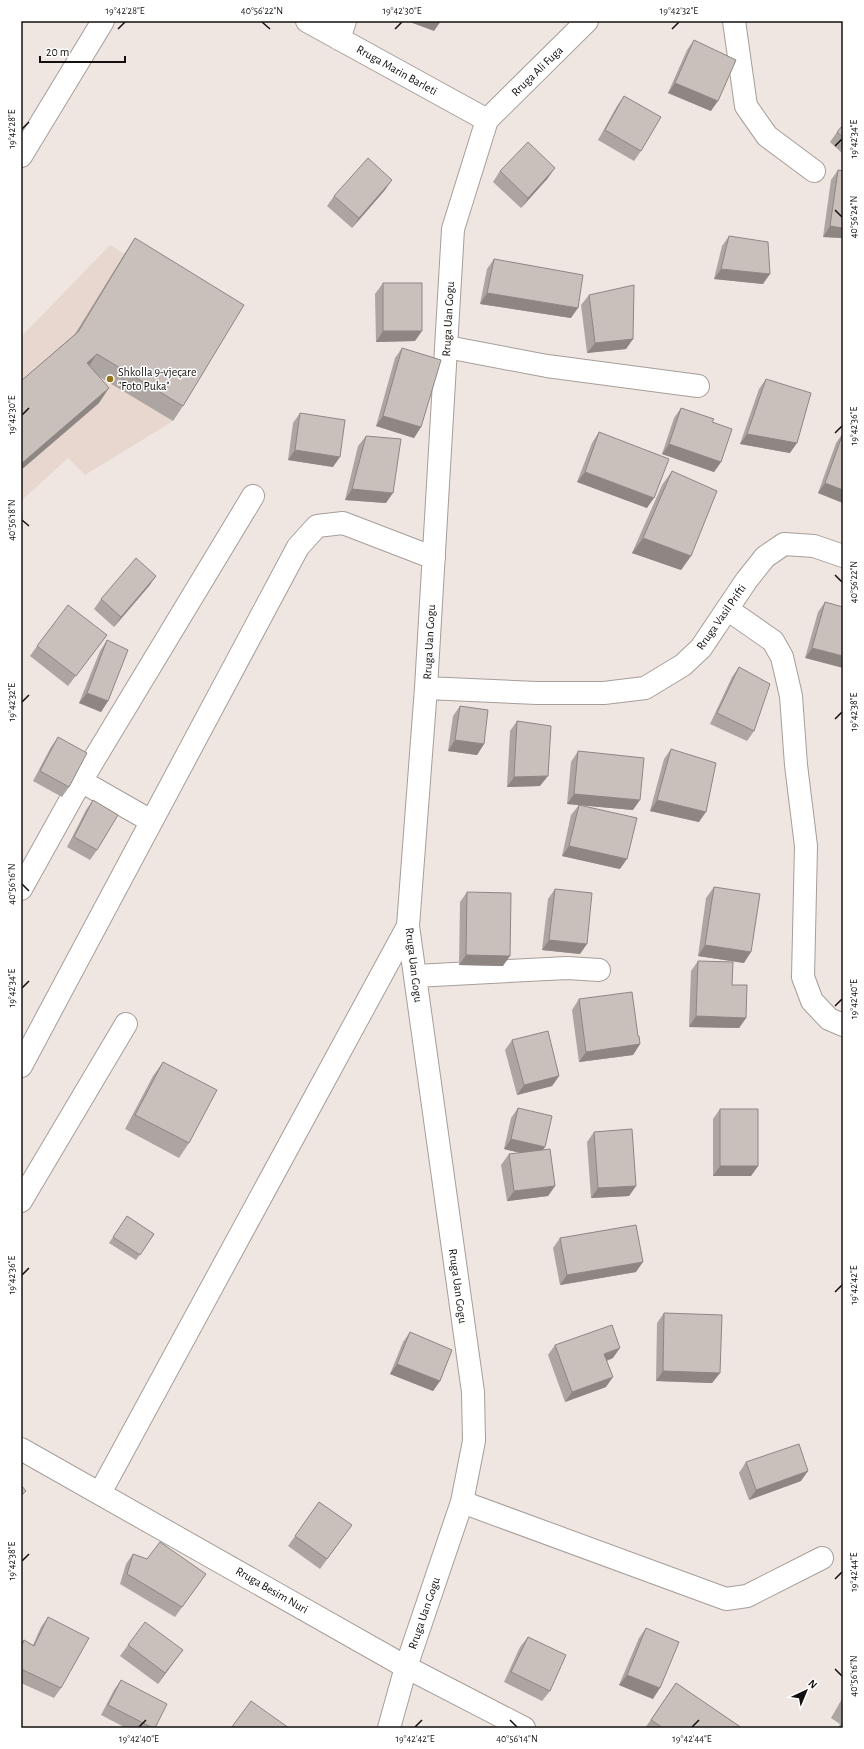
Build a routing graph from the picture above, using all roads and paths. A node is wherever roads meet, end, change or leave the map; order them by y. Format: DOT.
graph roads {
  1 [pos="104,21"];
  2 [pos="307,21"];
  3 [pos="587,21"];
  4 [pos="734,21"];
  5 [pos="342,30"];
  6 [pos="487,120"];
  7 [pos="21,156"];
  8 [pos="814,171"];
  9 [pos="447,347"];
  10 [pos="698,386"];
  11 [pos="254,496"];
  12 [pos="843,556"];
  13 [pos="434,558"];
  14 [pos="728,609"];
  15 [pos="426,688"];
  16 [pos="81,781"];
  17 [pos="151,821"];
  18 [pos="21,889"];
  19 [pos="408,926"];
  20 [pos="599,970"];
  21 [pos="415,976"];
  22 [pos="126,1024"];
  23 [pos="843,1025"];
  24 [pos="23,1056"];
  25 [pos="21,1201"];
  26 [pos="21,1449"];
  27 [pos="100,1493"];
  28 [pos="462,1502"];
  29 [pos="822,1558"];
  30 [pos="406,1667"];
  31 [pos="515,1726"];
  32 [pos="389,1728"];
  1 -- 7 [label="street"];
  2 -- 5 [label="street, Rruga Marin Barleti"];
  3 -- 6 [label="street, Rruga Ali Fuga"];
  4 -- 8 [label="street"];
  5 -- 6 [label="street, Rruga Marin Barleti"];
  6 -- 9 [label="street, Rruga Uan Gogu"];
  9 -- 10 [label="street"];
  9 -- 13 [label="street, Rruga Uan Gogu"];
  11 -- 16 [label="street"];
  12 -- 14 [label="street, Rruga Vasil Prifti"];
  13 -- 15 [label="street, Rruga Uan Gogu"];
  13 -- 17 [label="street"];
  14 -- 15 [label="street, Rruga Vasil Prifti"];
  14 -- 23 [label="street"];
  15 -- 19 [label="street, Rruga Uan Gogu"];
  16 -- 17 [label="street"];
  16 -- 18 [label="street"];
  17 -- 24 [label="street"];
  19 -- 21 [label="street, Rruga Uan Gogu"];
  19 -- 27 [label="street"];
  20 -- 21 [label="street"];
  21 -- 28 [label="street, Rruga Uan Gogu"];
  22 -- 25 [label="street"];
  26 -- 27 [label="street, Rruga Besim Nuri"];
  27 -- 30 [label="street, Rruga Besim Nuri"];
  28 -- 29 [label="street"];
  28 -- 30 [label="street, Rruga Uan Gogu"];
  30 -- 31 [label="street, Rruga Besim Nuri"];
  30 -- 32 [label="street, Rruga Uan Gogu"];
}
